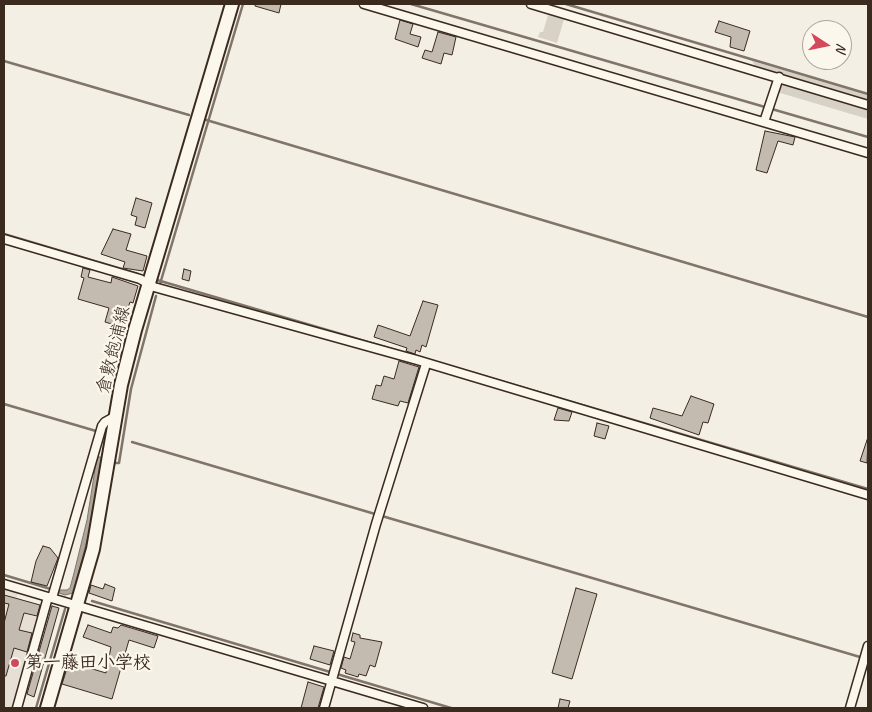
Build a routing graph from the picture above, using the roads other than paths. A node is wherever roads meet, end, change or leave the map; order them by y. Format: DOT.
graph roads {
  1 [pos="232,4"];
  2 [pos="364,4"];
  3 [pos="531,4"];
  4 [pos="779,78"];
  5 [pos="868,105"];
  6 [pos="764,122"];
  7 [pos="868,152"];
  8 [pos="4,239"];
  9 [pos="149,284"];
  10 [pos="426,364"];
  11 [pos="116,416"];
  12 [pos="868,495"];
  13 [pos="4,584"];
  14 [pos="52,594"];
  15 [pos="77,605"];
  16 [pos="868,646"];
  17 [pos="333,676"];
  18 [pos="17,708"];
  19 [pos="47,708"];
  20 [pos="324,708"];
  21 [pos="423,708"];
  22 [pos="850,708"];
  1 -- 9 [label="main road, 倉敷飽浦線"];
  2 -- 6 [label="street"];
  3 -- 4 [label="street"];
  4 -- 5 [label="street"];
  4 -- 6 [label="street"];
  6 -- 7 [label="street"];
  8 -- 9 [label="street"];
  9 -- 10 [label="street"];
  9 -- 11 [label="main road, 倉敷飽浦線"];
  10 -- 12 [label="street"];
  10 -- 17 [label="street"];
  11 -- 14 [label="street"];
  11 -- 15 [label="main road, 倉敷飽浦線"];
  13 -- 14 [label="street"];
  14 -- 15 [label="street"];
  14 -- 18 [label="street"];
  15 -- 17 [label="street"];
  15 -- 19 [label="main road, 倉敷飽浦線"];
  16 -- 22 [label="street"];
  17 -- 20 [label="street"];
  17 -- 21 [label="street"];
}
